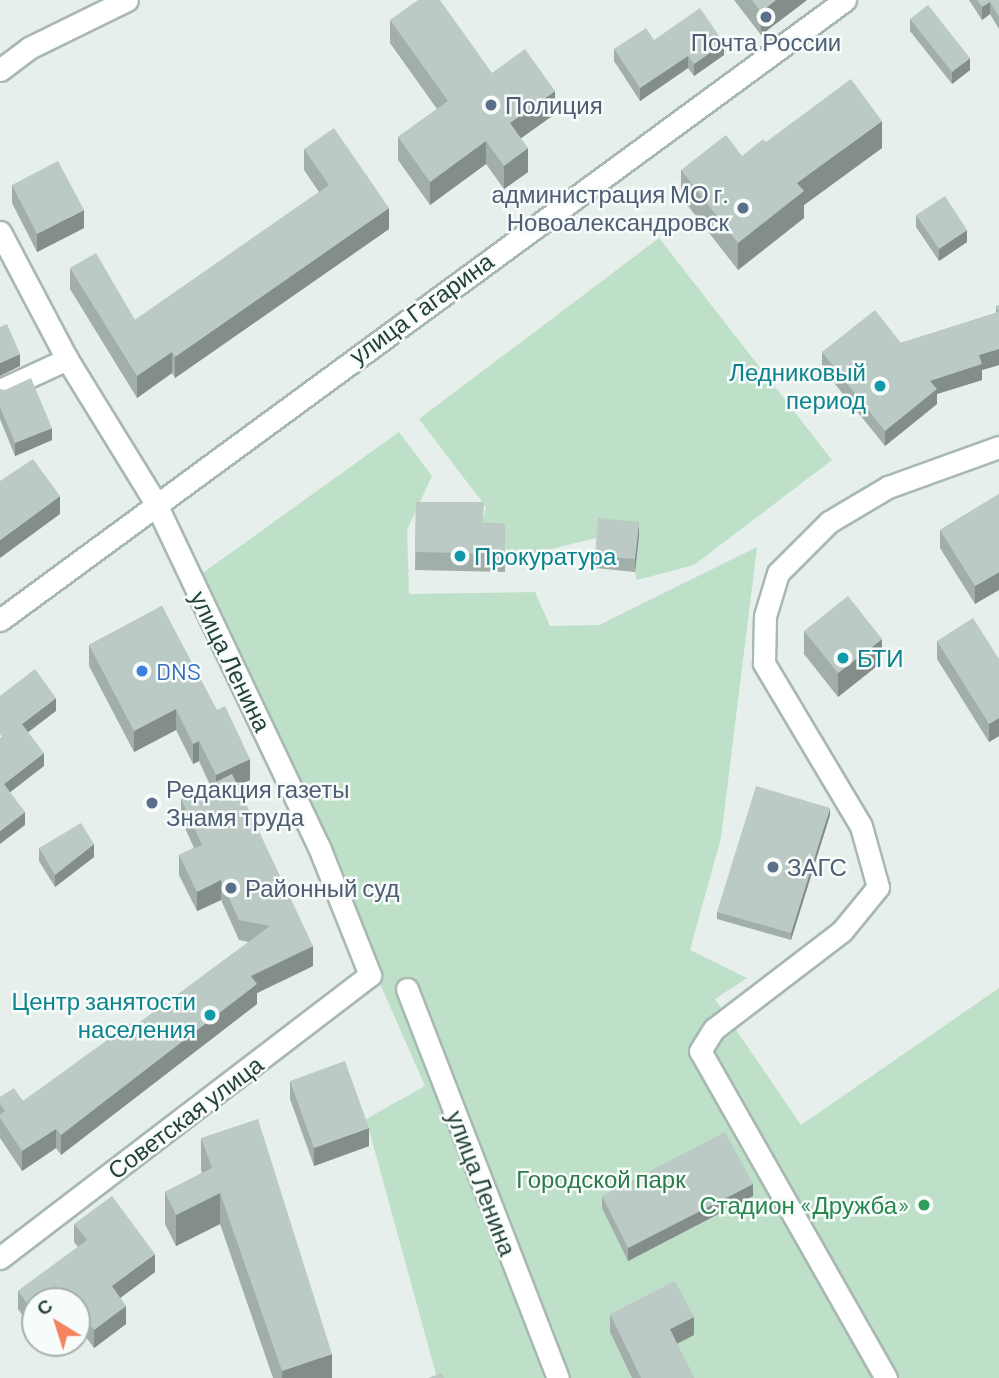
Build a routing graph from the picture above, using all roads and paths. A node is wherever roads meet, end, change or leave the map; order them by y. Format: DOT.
graph roads {
  1 [pos="127,0"];
  2 [pos="845,0"];
  3 [pos="0,69"];
  4 [pos="0,232"];
  5 [pos="67,359"];
  6 [pos="0,390"];
  7 [pos="999,447"];
  8 [pos="155,502"];
  9 [pos="0,620"];
  10 [pos="370,975"];
  11 [pos="407,989"];
  12 [pos="0,1258"];
  13 [pos="558,1378"];
  14 [pos="886,1378"];
  1 -- 3 [label="street"];
  2 -- 8 [label="street, улица Гагарина"];
  4 -- 5 [label="street, улица Ленина"];
  5 -- 6 [label="street"];
  5 -- 8 [label="street, улица Ленина"];
  7 -- 14 [label="street"];
  8 -- 9 [label="street, улица Гагарина"];
  8 -- 10 [label="street, улица Ленина"];
  10 -- 12 [label="street, Советская улица"];
  11 -- 13 [label="street, улица Ленина"];
}
